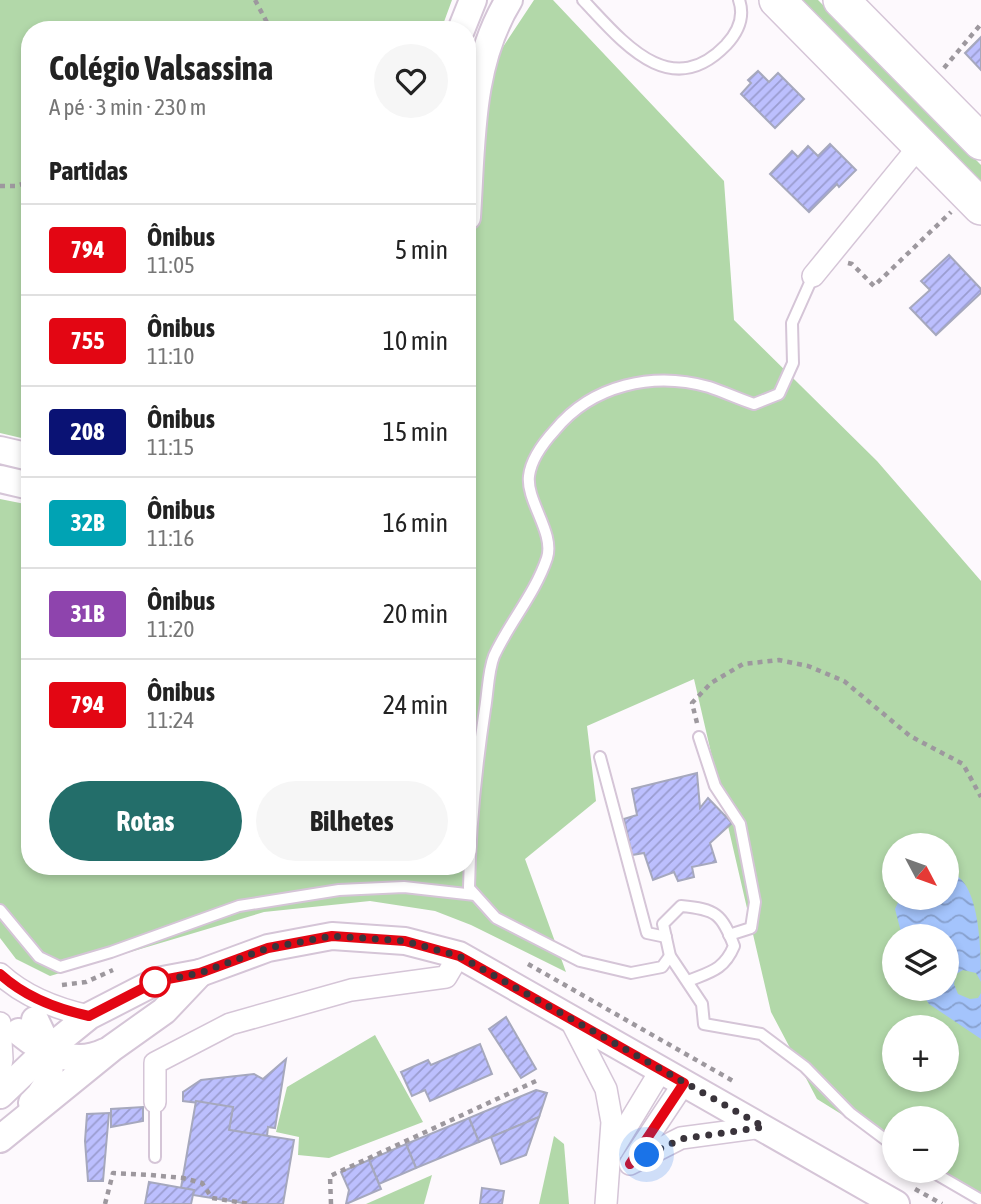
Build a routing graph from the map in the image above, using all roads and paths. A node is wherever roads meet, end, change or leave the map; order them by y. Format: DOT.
graph roads {
  1 [pos="255,0"];
  2 [pos="474,0"];
  3 [pos="509,0"];
  4 [pos="583,0"];
  5 [pos="739,0"];
  6 [pos="777,0"];
  7 [pos="841,0"];
  8 [pos="266,21"];
  9 [pos="465,21"];
  10 [pos="981,24"];
  11 [pos="927,87"];
  12 [pos="476,97"];
  13 [pos="981,142"];
  14 [pos="920,145"];
  15 [pos="21,184"];
  16 [pos="0,186"];
  17 [pos="975,201"];
  18 [pos="820,268"];
  19 [pos="0,450"];
  20 [pos="21,455"];
  21 [pos="0,479"];
  22 [pos="21,484"];
  23 [pos="699,737"];
  24 [pos="600,757"];
  25 [pos="476,768"];
  26 [pos="981,797"];
  27 [pos="470,875"];
  28 [pos="475,895"];
  29 [pos="0,910"];
  30 [pos="729,934"];
  31 [pos="666,937"];
  32 [pos="459,956"];
  33 [pos="670,956"];
  34 [pos="524,963"];
  35 [pos="121,967"];
  36 [pos="200,973"];
  37 [pos="0,974"];
  38 [pos="688,981"];
  39 [pos="60,985"];
  40 [pos="0,1008"];
  41 [pos="89,1016"];
  42 [pos="569,1017"];
  43 [pos="18,1025"];
  44 [pos="112,1048"];
  45 [pos="47,1050"];
  46 [pos="0,1070"];
  47 [pos="661,1070"];
  48 [pos="536,1082"];
  49 [pos="684,1083"];
  50 [pos="739,1084"];
  51 [pos="0,1095"];
  52 [pos="155,1102"];
  53 [pos="764,1127"];
  54 [pos="0,1128"];
  55 [pos="882,1137"];
  56 [pos="0,1139"];
  57 [pos="611,1152"];
  58 [pos="155,1157"];
  59 [pos="630,1164"];
  60 [pos="151,1175"];
  61 [pos="952,1183"];
  62 [pos="902,1195"];
  63 [pos="981,1200"];
  64 [pos="607,1201"];
  65 [pos="105,1204"];
  66 [pos="250,1204"];
  67 [pos="331,1204"];
  68 [pos="942,1204"];
  1 -- 8 [label="path"];
  2 -- 9 [label="street"];
  3 -- 12 [label="street"];
  4 -- 5 [label="lane"];
  6 -- 14 [label="main road"];
  7 -- 11 [label="main road"];
  10 -- 11 [label="path"];
  11 -- 13 [label="main road"];
  14 -- 17 [label="main road"];
  14 -- 18 [label="street"];
  15 -- 16 [label="path"];
  17 -- 18 [label="path"];
  18 -- 25 [label="lane"];
  19 -- 20 [label="street"];
  21 -- 22 [label="street"];
  23 -- 26 [label="path"];
  23 -- 30 [label="lane"];
  24 -- 31 [label="lane"];
  27 -- 28 [label="lane"];
  28 -- 29 [label="lane"];
  28 -- 33 [label="lane"];
  30 -- 31 [label="lane"];
  30 -- 38 [label="lane"];
  31 -- 33 [label="lane"];
  32 -- 36 [label="street"];
  32 -- 42 [label="street"];
  32 -- 52 [label="street"];
  33 -- 38 [label="lane"];
  34 -- 50 [label="path"];
  35 -- 39 [label="path"];
  36 -- 41 [label="street"];
  36 -- 44 [label="street"];
  37 -- 41 [label="street"];
  37 -- 43 [label="street"];
  38 -- 55 [label="lane"];
  40 -- 43 [label="street"];
  41 -- 45 [label="street"];
  42 -- 47 [label="street"];
  42 -- 57 [label="street"];
  43 -- 45 [label="street"];
  43 -- 46 [label="street"];
  44 -- 45 [label="street"];
  44 -- 56 [label="street"];
  45 -- 51 [label="street"];
  45 -- 54 [label="street"];
  47 -- 49 [label="street"];
  47 -- 57 [label="street"];
  48 -- 67 [label="path"];
  49 -- 53 [label="street"];
  49 -- 59 [label="street"];
  52 -- 58 [label="lane"];
  53 -- 59 [label="street"];
  53 -- 62 [label="street"];
  57 -- 64 [label="street"];
  58 -- 60 [label="path"];
  59 -- 64 [label="street"];
  60 -- 65 [label="path"];
  60 -- 66 [label="path"];
  61 -- 63 [label="lane"];
  62 -- 68 [label="path"];
}
